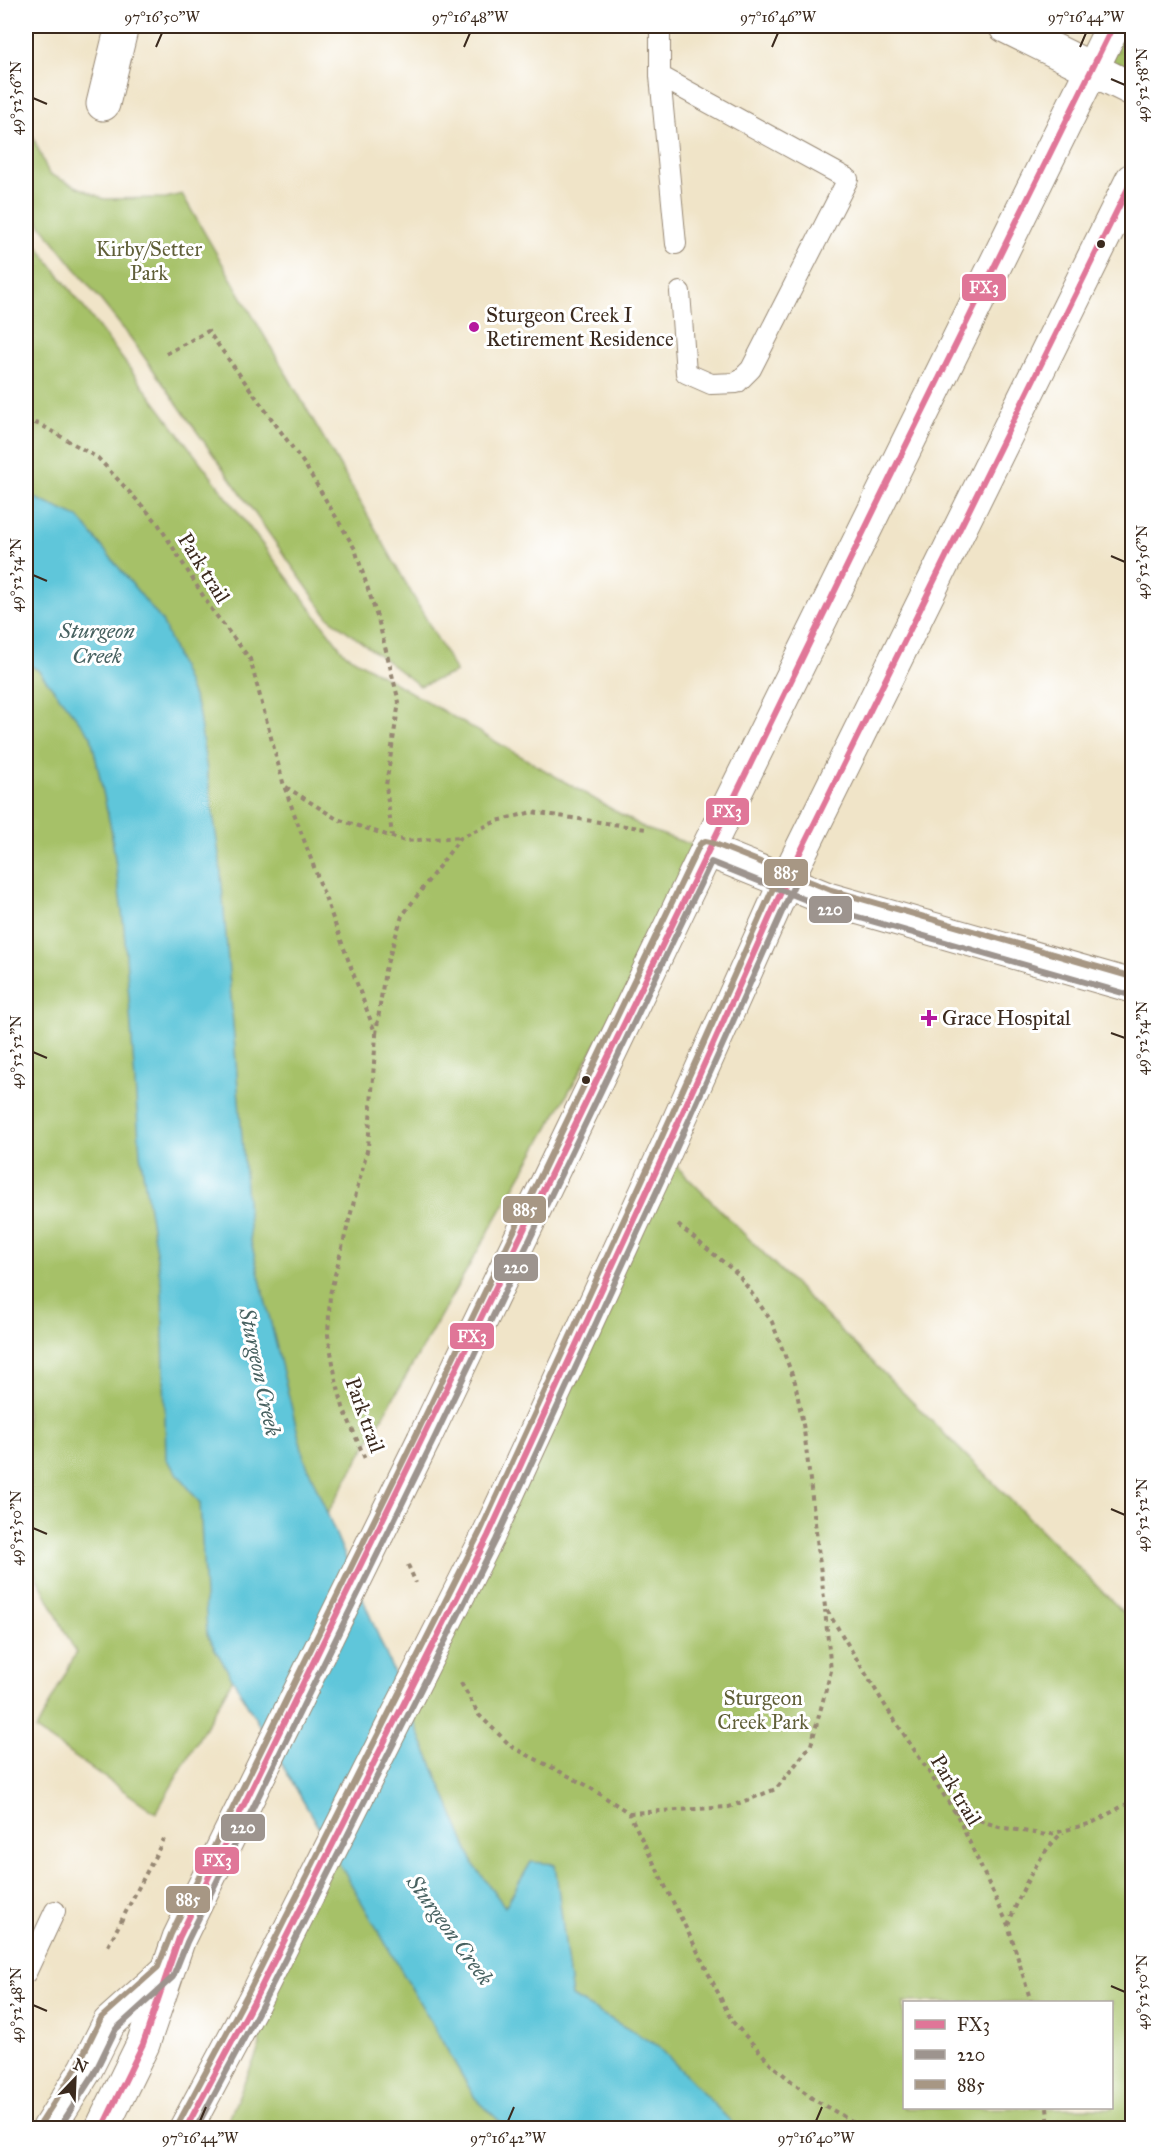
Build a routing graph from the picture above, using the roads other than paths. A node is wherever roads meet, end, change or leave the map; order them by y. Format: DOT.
graph roads {
  1 [pos="123,26"];
  2 [pos="660,26"];
  3 [pos="1005,26"];
  4 [pos="1113,26"];
  5 [pos="1092,68"];
  6 [pos="660,76"];
  7 [pos="1132,89"];
  8 [pos="104,104"];
  9 [pos="1132,180"];
  10 [pos="676,244"];
  11 [pos="680,292"];
  12 [pos="707,850"];
  13 [pos="786,881"];
  14 [pos="1132,987"];
  15 [pos="55,1911"];
  16 [pos="166,1972"];
  17 [pos="26,1973"];
  18 [pos="49,2128"];
  19 [pos="102,2128"];
  20 [pos="186,2128"];
  1 -- 8 [label="main road"];
  2 -- 6 [label="lane"];
  3 -- 5 [label="main road"];
  4 -- 5 [label="main road"];
  5 -- 7 [label="main road"];
  5 -- 12 [label="main road"];
  6 -- 10 [label="lane"];
  6 -- 11 [label="lane"];
  9 -- 13 [label="main road"];
  12 -- 13 [label="main road"];
  12 -- 16 [label="main road, bridge"];
  13 -- 14 [label="main road"];
  13 -- 20 [label="main road, bridge"];
  15 -- 17 [label="lane"];
  16 -- 18 [label="main road"];
  16 -- 19 [label="main road"];
}
